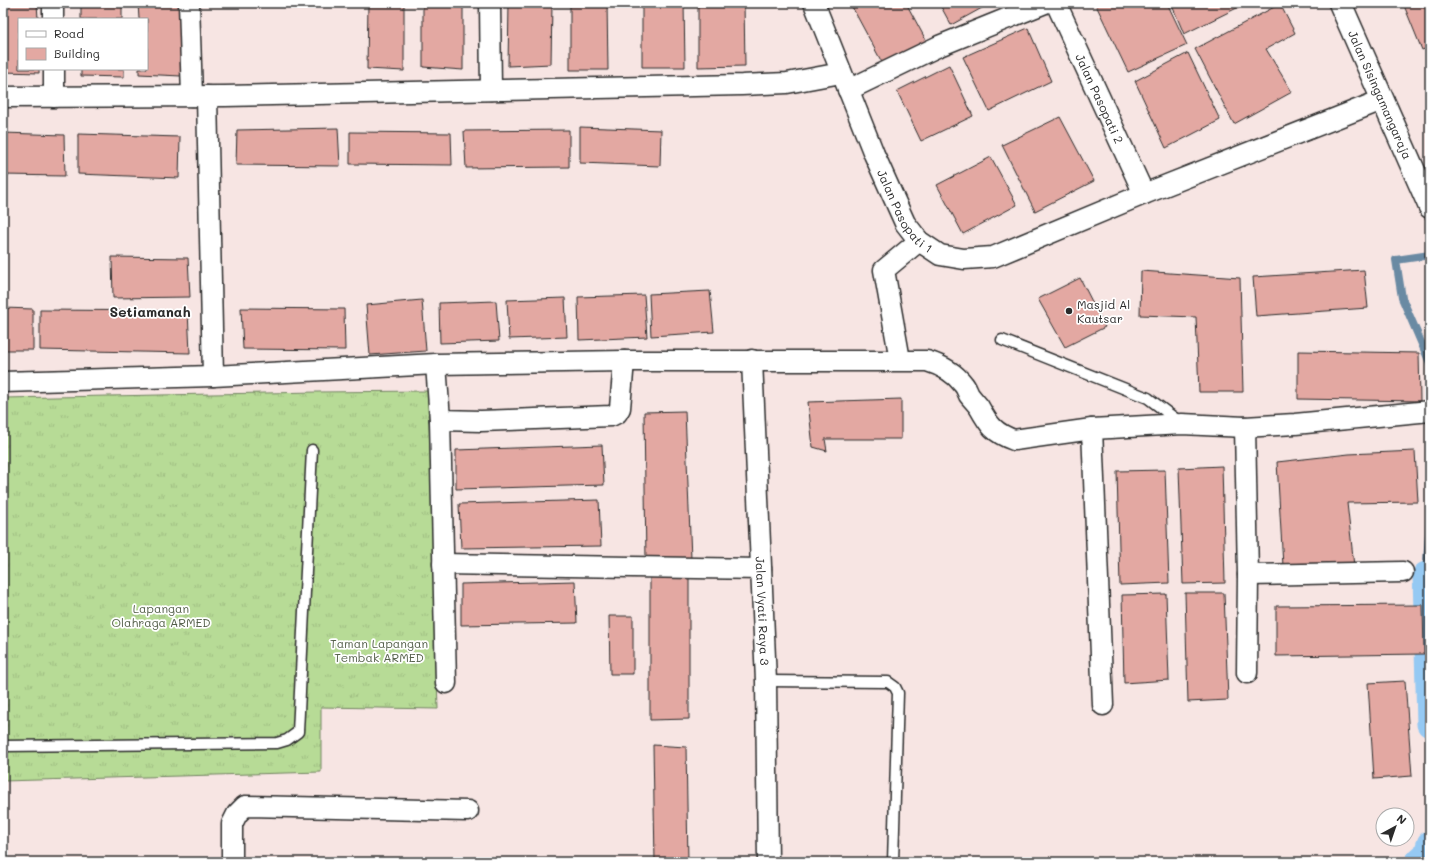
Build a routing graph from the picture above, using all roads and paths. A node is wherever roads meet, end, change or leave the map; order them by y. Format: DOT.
graph roads {
  1 [pos="53,3"];
  2 [pos="189,3"];
  3 [pos="490,3"];
  4 [pos="814,3"];
  5 [pos="1045,3"];
  6 [pos="1056,3"];
  7 [pos="1340,3"];
  8 [pos="54,18"];
  9 [pos="54,70"];
  10 [pos="845,81"];
  11 [pos="491,90"];
  12 [pos="199,96"];
  13 [pos="3,97"];
  14 [pos="54,97"];
  15 [pos="1382,100"];
  16 [pos="1144,194"];
  17 [pos="1430,208"];
  18 [pos="919,241"];
  19 [pos="1002,340"];
  20 [pos="752,360"];
  21 [pos="900,360"];
  22 [pos="624,361"];
  23 [pos="436,364"];
  24 [pos="213,376"];
  25 [pos="3,382"];
  26 [pos="1427,412"];
  27 [pos="440,420"];
  28 [pos="1182,424"];
  29 [pos="1244,427"];
  30 [pos="1092,430"];
  31 [pos="312,450"];
  32 [pos="443,564"];
  33 [pos="761,569"];
  34 [pos="1403,572"];
  35 [pos="1248,576"];
  36 [pos="1247,673"];
  37 [pos="766,680"];
  38 [pos="446,683"];
  39 [pos="1103,705"];
  40 [pos="3,746"];
  41 [pos="468,811"];
  42 [pos="232,862"];
  43 [pos="768,862"];
  44 [pos="893,862"];
  1 -- 8 [label="street"];
  2 -- 12 [label="street"];
  3 -- 11 [label="street"];
  4 -- 10 [label="street, Jalan Pasopati 1"];
  5 -- 10 [label="street"];
  6 -- 16 [label="street, Jalan Pasopati 2"];
  7 -- 15 [label="main road, Jalan Sisingamangaraja"];
  9 -- 14 [label="street"];
  10 -- 11 [label="street"];
  10 -- 18 [label="street, Jalan Pasopati 1"];
  11 -- 12 [label="street"];
  12 -- 14 [label="street"];
  12 -- 24 [label="street"];
  13 -- 14 [label="street"];
  15 -- 16 [label="street, Jalan Pasopati 1"];
  15 -- 17 [label="main road, Jalan Sisingamangaraja"];
  16 -- 18 [label="street, Jalan Pasopati 1"];
  18 -- 21 [label="street"];
  19 -- 28 [label="lane"];
  20 -- 21 [label="street"];
  20 -- 22 [label="street"];
  20 -- 33 [label="street, Jalan Vyati Raya 3"];
  21 -- 30 [label="street"];
  22 -- 23 [label="street"];
  22 -- 27 [label="street"];
  23 -- 24 [label="street"];
  23 -- 27 [label="street"];
  24 -- 25 [label="street"];
  26 -- 29 [label="street"];
  27 -- 32 [label="street"];
  28 -- 29 [label="street"];
  28 -- 30 [label="street"];
  29 -- 35 [label="street"];
  30 -- 39 [label="street"];
  31 -- 40 [label="lane"];
  32 -- 33 [label="street"];
  32 -- 38 [label="street"];
  33 -- 37 [label="street, Jalan Vyati Raya 3"];
  34 -- 35 [label="street"];
  35 -- 36 [label="street"];
  37 -- 43 [label="street, Jalan Vyati Raya 3"];
  37 -- 44 [label="lane"];
  41 -- 42 [label="street"];
}
